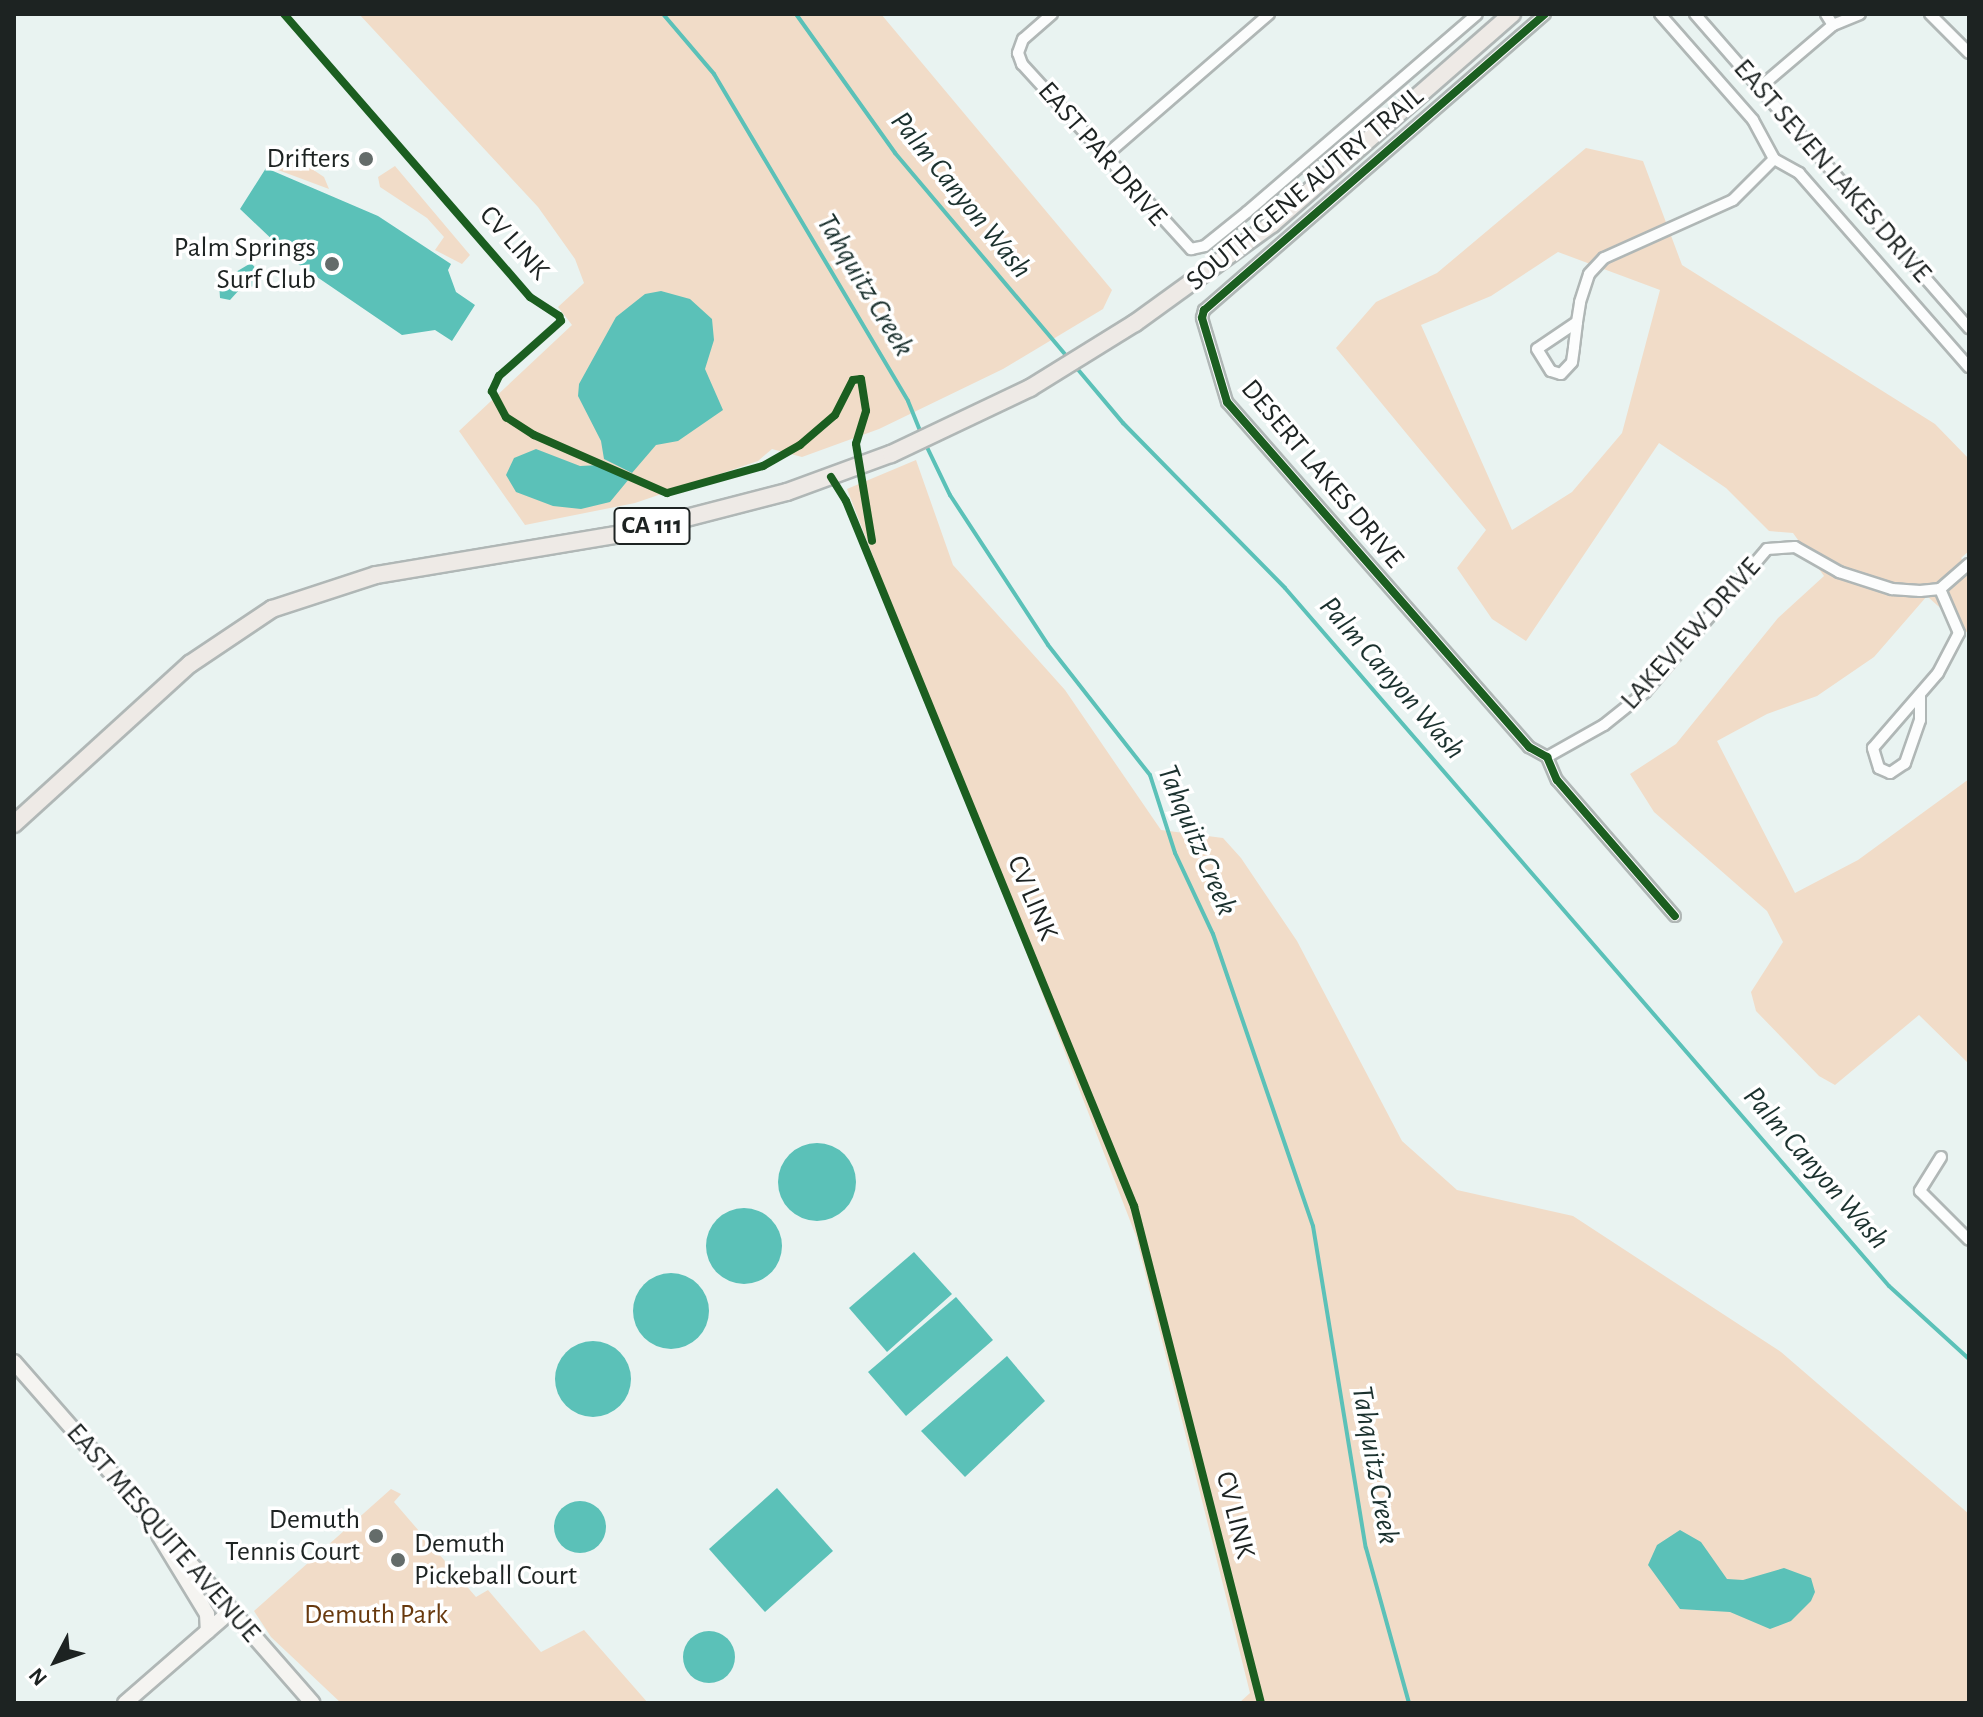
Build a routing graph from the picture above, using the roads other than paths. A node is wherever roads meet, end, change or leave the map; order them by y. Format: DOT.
graph roads {
  1 [pos="1052,14"];
  2 [pos="1269,14"];
  3 [pos="1477,14"];
  4 [pos="1512,14"];
  5 [pos="1545,14"];
  6 [pos="1660,14"];
  7 [pos="1695,14"];
  8 [pos="1826,14"];
  9 [pos="1860,14"];
  10 [pos="1930,14"];
  11 [pos="1833,25"];
  12 [pos="1969,53"];
  13 [pos="1759,88"];
  14 [pos="1105,156"];
  15 [pos="1774,159"];
  16 [pos="1191,249"];
  17 [pos="1577,322"];
  18 [pos="1969,328"];
  19 [pos="1969,367"];
  20 [pos="1969,564"];
  21 [pos="1940,589"];
  22 [pos="1920,696"];
  23 [pos="1547,757"];
  24 [pos="14,824"];
  25 [pos="1675,916"];
  26 [pos="1941,1157"];
  27 [pos="1969,1240"];
  28 [pos="14,1362"];
  29 [pos="152,1520"];
  30 [pos="231,1611"];
  31 [pos="208,1631"];
  32 [pos="125,1703"];
  33 [pos="312,1703"];
  1 -- 14 [label="street, EAST PAR DRIVE"];
  2 -- 14 [label="street"];
  3 -- 16 [label="street, SOUTH GENE AUTRY TRAIL"];
  4 -- 24 [label="main road, SOUTH GENE AUTRY TRAIL / CA 111"];
  5 -- 23 [label="street, DESERT LAKES DRIVE"];
  6 -- 15 [label="street"];
  7 -- 13 [label="street, EAST SEVEN LAKES DRIVE"];
  8 -- 11 [label="street"];
  9 -- 11 [label="street"];
  10 -- 12 [label="street"];
  11 -- 13 [label="street"];
  13 -- 18 [label="street, EAST SEVEN LAKES DRIVE"];
  14 -- 16 [label="street, EAST PAR DRIVE"];
  15 -- 17 [label="street"];
  15 -- 19 [label="street"];
  17 -- 17 [label="street"];
  20 -- 21 [label="street"];
  21 -- 22 [label="street"];
  21 -- 23 [label="street, LAKEVIEW DRIVE"];
  22 -- 22 [label="street"];
  23 -- 25 [label="street, DESERT LAKES DRIVE"];
  26 -- 27 [label="street"];
  28 -- 29 [label="street, EAST MESQUITE AVENUE"];
  29 -- 30 [label="street, EAST MESQUITE AVENUE"];
  29 -- 31 [label="street"];
  30 -- 31 [label="street"];
  30 -- 33 [label="street, EAST MESQUITE AVENUE"];
  31 -- 32 [label="street"];
}
